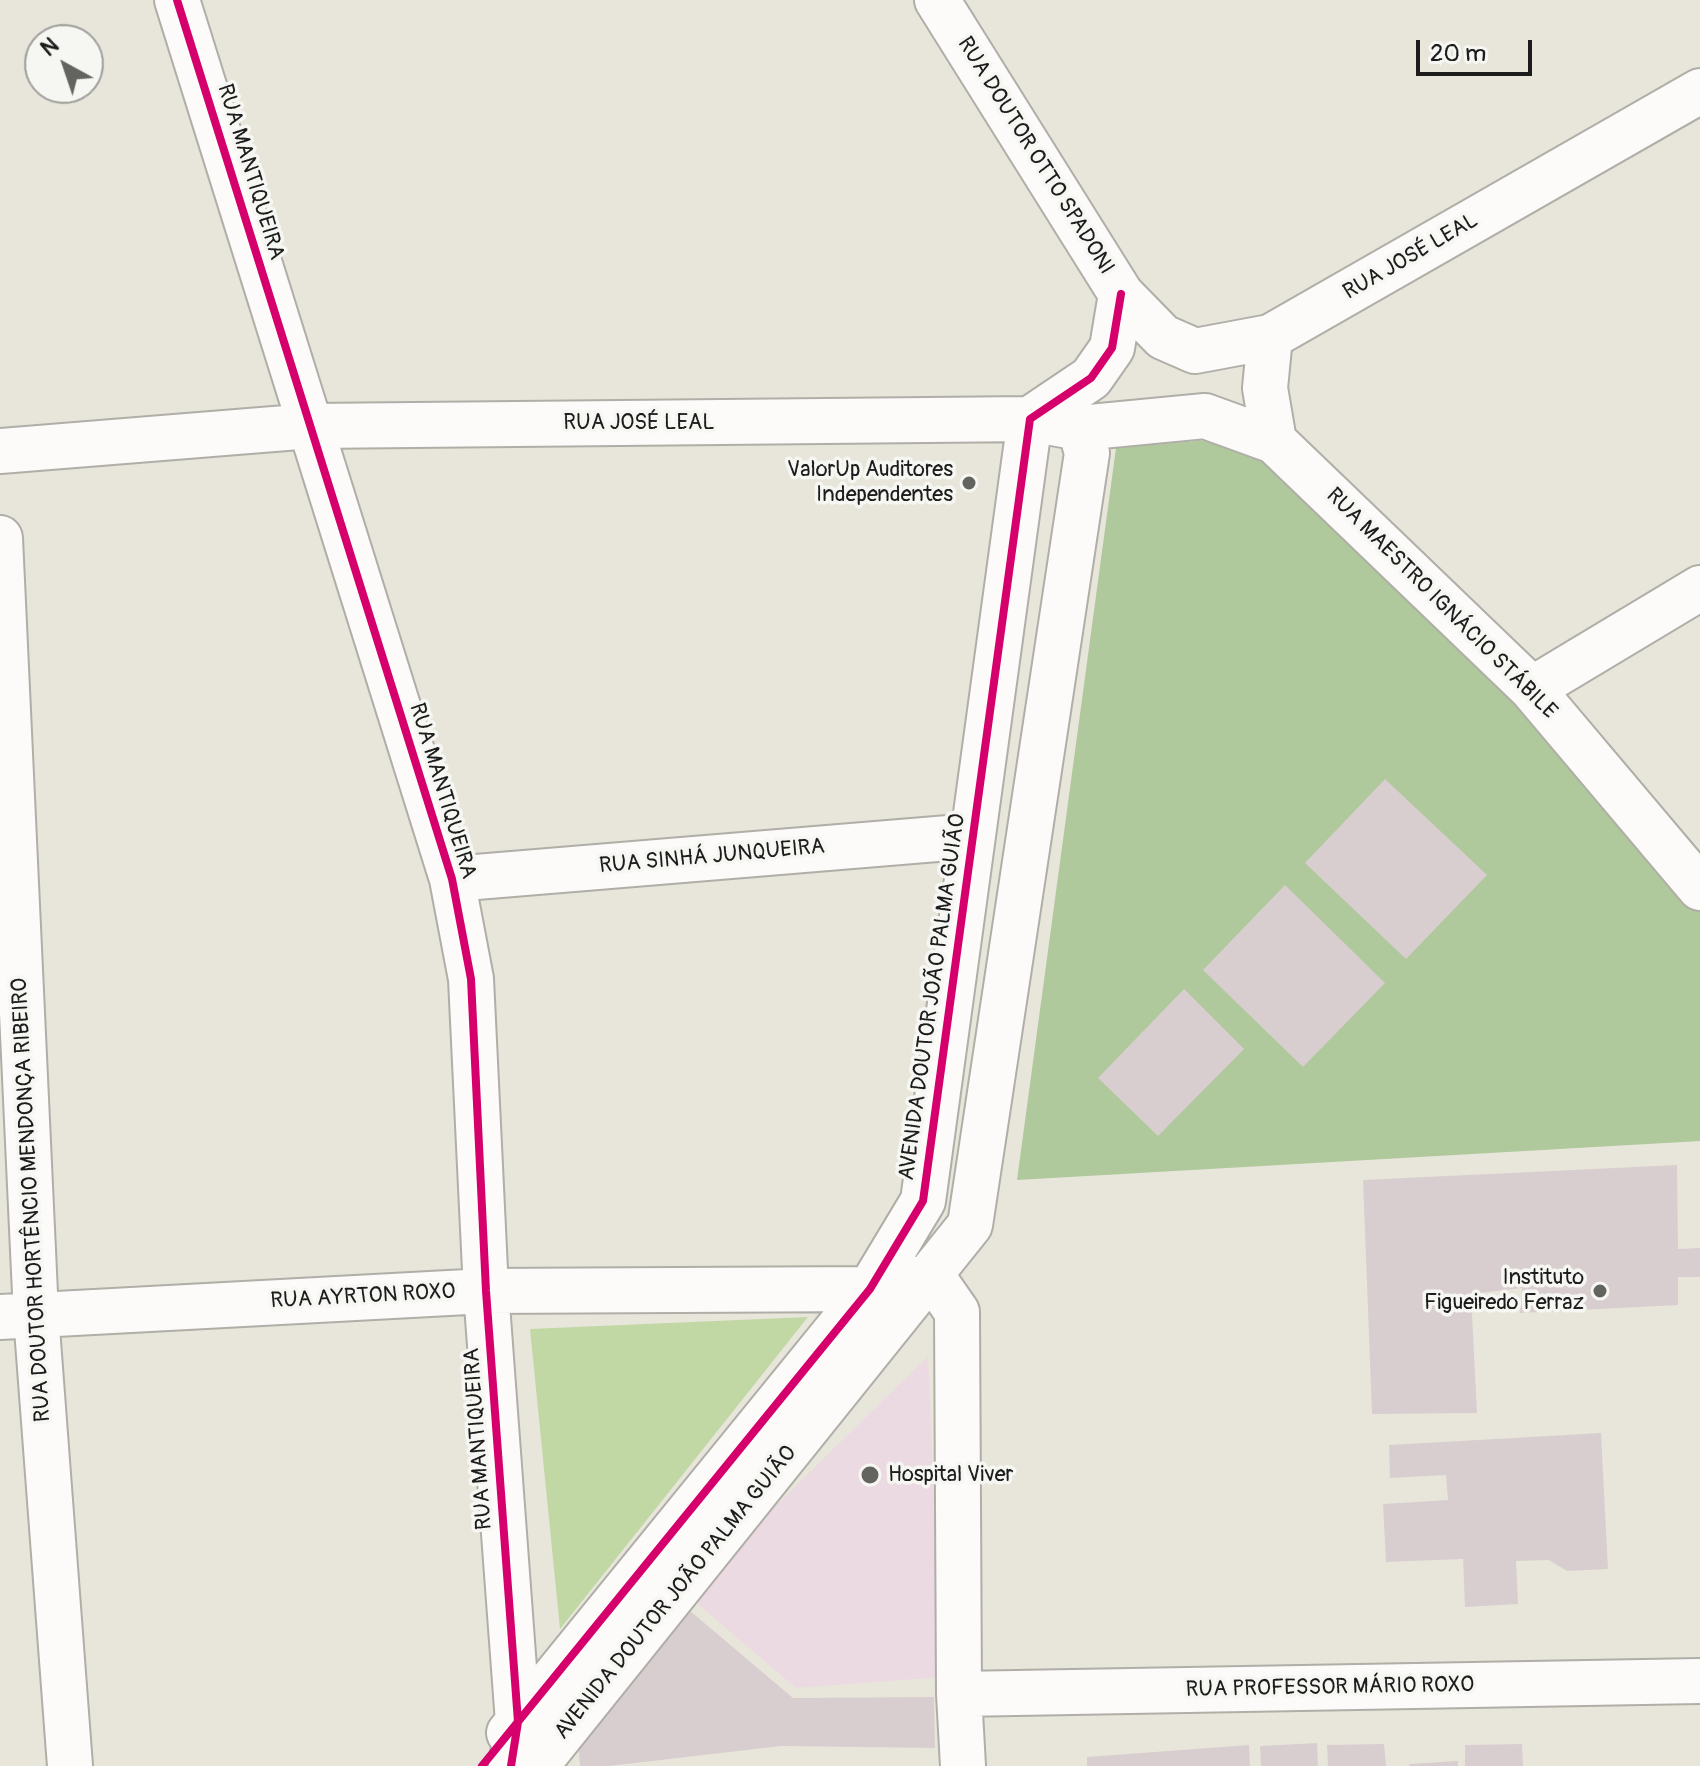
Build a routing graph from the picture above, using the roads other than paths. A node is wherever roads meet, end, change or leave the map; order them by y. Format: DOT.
graph roads {
  1 [pos="177,0"];
  2 [pos="937,0"];
  3 [pos="1700,91"];
  4 [pos="1121,294"];
  5 [pos="1270,337"];
  6 [pos="1030,419"];
  7 [pos="311,426"];
  8 [pos="1080,428"];
  9 [pos="1274,441"];
  10 [pos="0,451"];
  11 [pos="0,538"];
  12 [pos="1700,588"];
  13 [pos="1532,689"];
  14 [pos="973,836"];
  15 [pos="452,879"];
  16 [pos="1700,888"];
  17 [pos="932,1276"];
  18 [pos="870,1289"];
  19 [pos="486,1291"];
  20 [pos="18,1316"];
  21 [pos="1700,1681"];
  22 [pos="959,1694"];
  23 [pos="518,1722"];
  24 [pos="70,1766"];
  25 [pos="482,1766"];
  26 [pos="511,1766"];
  27 [pos="536,1766"];
  28 [pos="963,1766"];
  1 -- 7 [label="street, RUA MANTIQUEIRA"];
  2 -- 4 [label="street, RUA DOUTOR OTTO SPADONI"];
  3 -- 5 [label="street, RUA JOSÉ LEAL"];
  4 -- 5 [label="street, RUA JOSÉ LEAL"];
  4 -- 6 [label="street, RUA DOUTOR OTTO SPADONI"];
  5 -- 9 [label="street"];
  6 -- 7 [label="street, RUA JOSÉ LEAL"];
  6 -- 8 [label="street, RUA JOSÉ LEAL"];
  6 -- 14 [label="street, AVENIDA DOUTOR JOÃO PALMA GUIÃO"];
  7 -- 10 [label="street, RUA JOSÉ LEAL"];
  7 -- 15 [label="street, RUA MANTIQUEIRA"];
  8 -- 9 [label="street, RUA JOSÉ LEAL"];
  8 -- 17 [label="street, AVENIDA DOUTOR JOÃO PALMA GUIÃO"];
  9 -- 13 [label="street, RUA MAESTRO IGNÁCIO STÁBILE"];
  11 -- 20 [label="street, RUA DOUTOR HORTÊNCIO MENDONÇA RIBEIRO"];
  12 -- 13 [label="street"];
  13 -- 16 [label="street, RUA MAESTRO IGNÁCIO STÁBILE"];
  14 -- 15 [label="street, RUA SINHÁ JUNQUEIRA"];
  14 -- 18 [label="street, AVENIDA DOUTOR JOÃO PALMA GUIÃO"];
  15 -- 19 [label="street, RUA MANTIQUEIRA"];
  17 -- 18 [label="street, RUA AYRTON ROXO"];
  17 -- 22 [label="street"];
  17 -- 27 [label="street, AVENIDA DOUTOR JOÃO PALMA GUIÃO"];
  18 -- 19 [label="street, RUA AYRTON ROXO"];
  18 -- 23 [label="street, AVENIDA DOUTOR JOÃO PALMA GUIÃO"];
  19 -- 20 [label="street, RUA AYRTON ROXO"];
  19 -- 23 [label="street, RUA MANTIQUEIRA"];
  20 -- 24 [label="street, RUA DOUTOR HORTÊNCIO MENDONÇA RIBEIRO"];
  21 -- 22 [label="street, RUA PROFESSOR MÁRIO ROXO"];
  22 -- 28 [label="street"];
  23 -- 25 [label="street, AVENIDA DOUTOR JOÃO PALMA GUIÃO"];
  23 -- 26 [label="street, RUA MANTIQUEIRA"];
}
